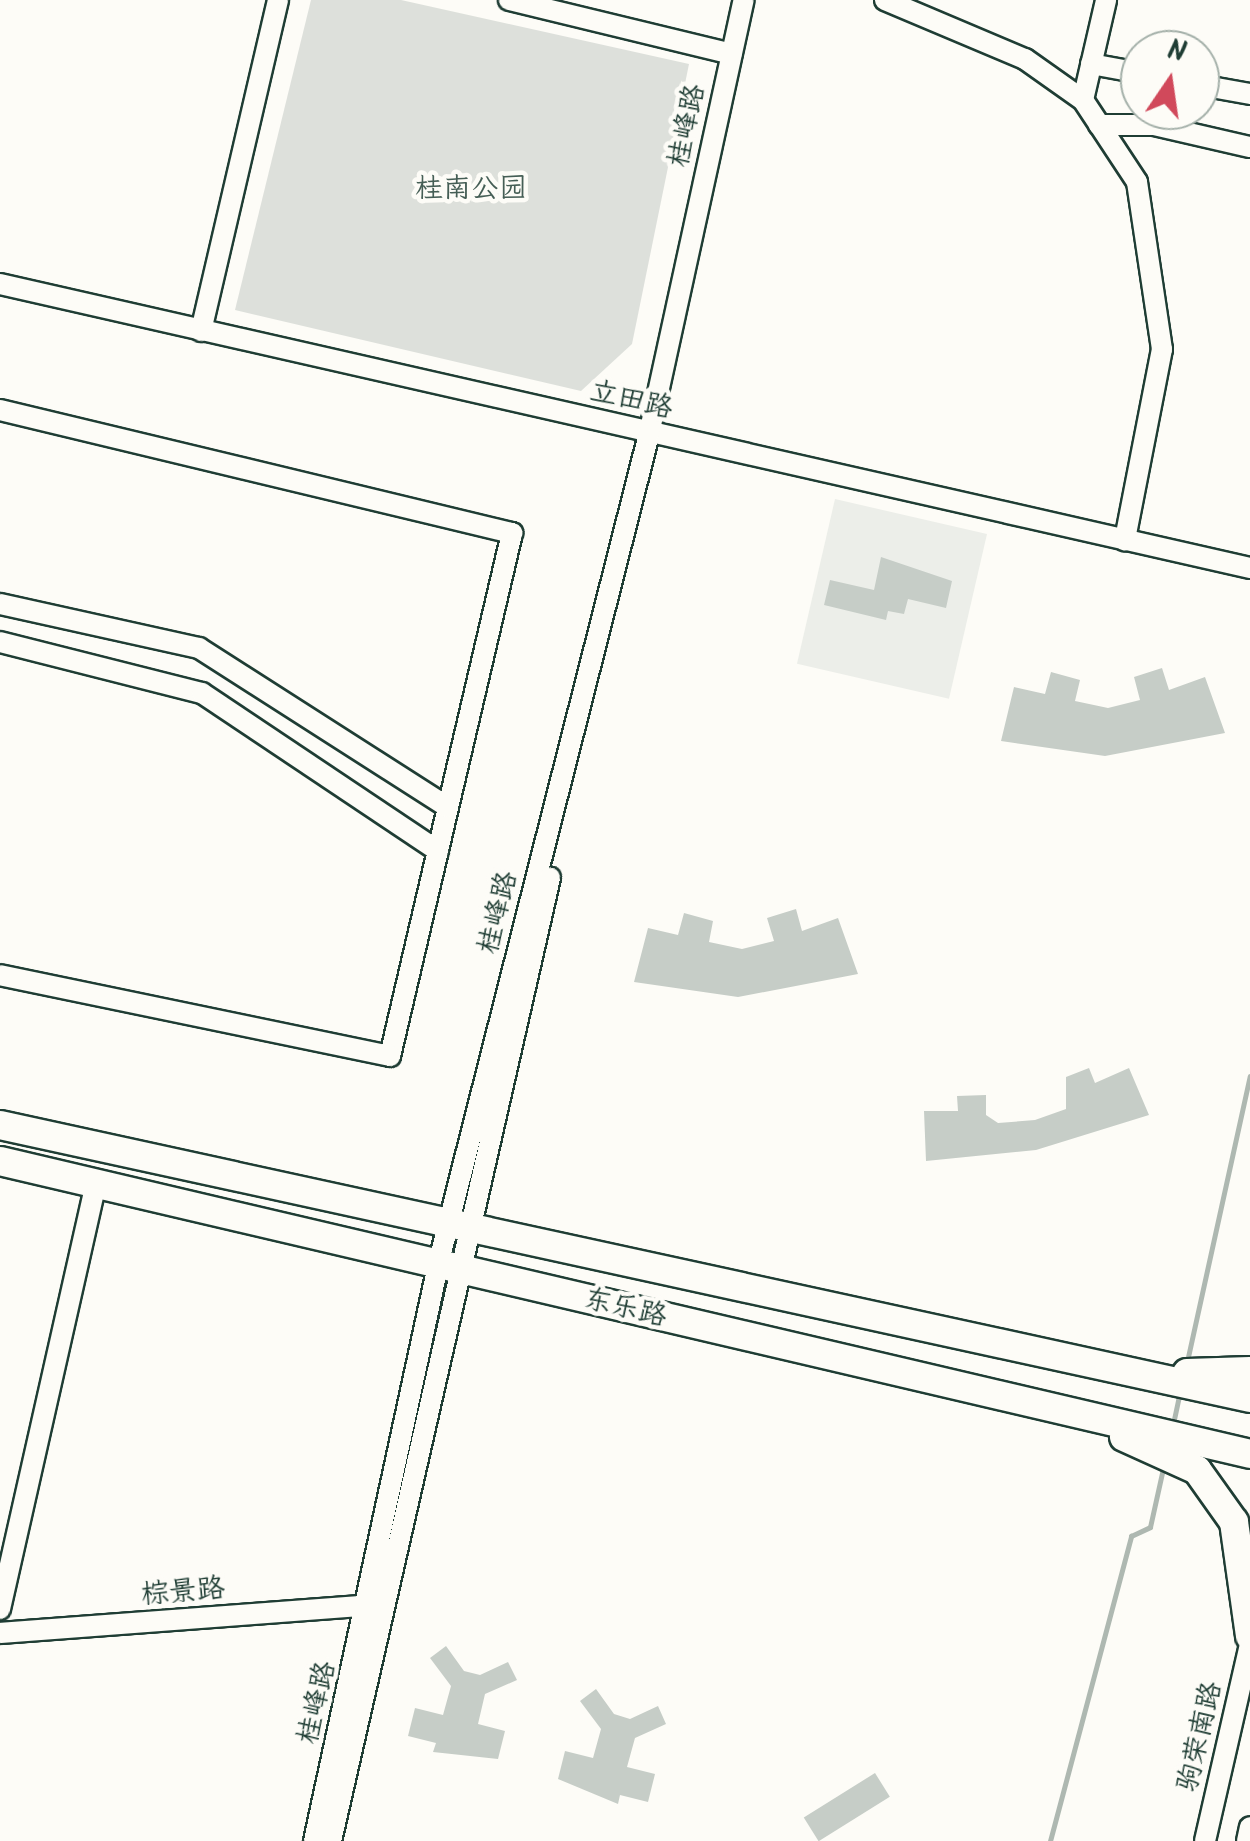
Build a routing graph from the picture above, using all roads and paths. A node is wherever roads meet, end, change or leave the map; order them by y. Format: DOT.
graph roads {
  1 [pos="278,0"];
  2 [pos="509,0"];
  3 [pos="744,0"];
  4 [pos="753,0"];
  5 [pos="884,0"];
  6 [pos="1106,0"];
  7 [pos="732,54"];
  8 [pos="1091,64"];
  9 [pos="1120,69"];
  10 [pos="1220,89"];
  11 [pos="1250,94"];
  12 [pos="1082,100"];
  13 [pos="1100,125"];
  14 [pos="1250,147"];
  15 [pos="0,284"];
  16 [pos="200,331"];
  17 [pos="0,410"];
  18 [pos="652,434"];
  19 [pos="1125,540"];
  20 [pos="1250,568"];
  21 [pos="0,604"];
  22 [pos="0,642"];
  23 [pos="448,808"];
  24 [pos="438,851"];
  25 [pos="0,976"];
  26 [pos="0,1125"];
  27 [pos="0,1161"];
  28 [pos="96,1183"];
  29 [pos="457,1227"];
  30 [pos="449,1264"];
  31 [pos="1250,1371"];
  32 [pos="1175,1378"];
  33 [pos="1250,1398"];
  34 [pos="1168,1446"];
  35 [pos="1250,1454"];
  36 [pos="370,1604"];
  37 [pos="0,1609"];
  38 [pos="0,1634"];
  39 [pos="1250,1636"];
  40 [pos="1250,1644"];
  41 [pos="1250,1828"];
  42 [pos="314,1841"];
  43 [pos="331,1841"];
  44 [pos="1205,1841"];
  45 [pos="1247,1841"];
  1 -- 16 [label="street"];
  2 -- 7 [label="street"];
  3 -- 7 [label="street, 桂峰路"];
  4 -- 18 [label="street"];
  5 -- 12 [label="street"];
  6 -- 8 [label="street"];
  7 -- 18 [label="street, 桂峰路"];
  8 -- 9 [label="street"];
  8 -- 12 [label="street"];
  10 -- 11 [label="street"];
  12 -- 13 [label="street"];
  13 -- 14 [label="street"];
  13 -- 19 [label="street"];
  15 -- 16 [label="street, 立田路"];
  16 -- 18 [label="street, 立田路"];
  17 -- 23 [label="street"];
  18 -- 19 [label="street, 立田路"];
  18 -- 29 [label="street, 桂峰路"];
  19 -- 20 [label="street, 立田路"];
  21 -- 23 [label="street"];
  22 -- 24 [label="street"];
  23 -- 24 [label="street"];
  24 -- 25 [label="street"];
  26 -- 29 [label="main road, 东乐路"];
  27 -- 28 [label="main road, 东乐路"];
  28 -- 30 [label="main road, 东乐路"];
  28 -- 37 [label="street"];
  29 -- 30 [label="street, 桂峰路"];
  29 -- 32 [label="main road, 东乐路"];
  30 -- 34 [label="main road, 东乐路"];
  30 -- 36 [label="street, 桂峰路"];
  30 -- 43 [label="street"];
  31 -- 32 [label="main road"];
  32 -- 33 [label="main road, 东乐路"];
  34 -- 35 [label="main road, 东乐路"];
  34 -- 39 [label="main road"];
  36 -- 38 [label="street, 棕景路"];
  36 -- 42 [label="street, 桂峰路"];
  40 -- 44 [label="street, 驹荣南路"];
  41 -- 45 [label="street"];
}
